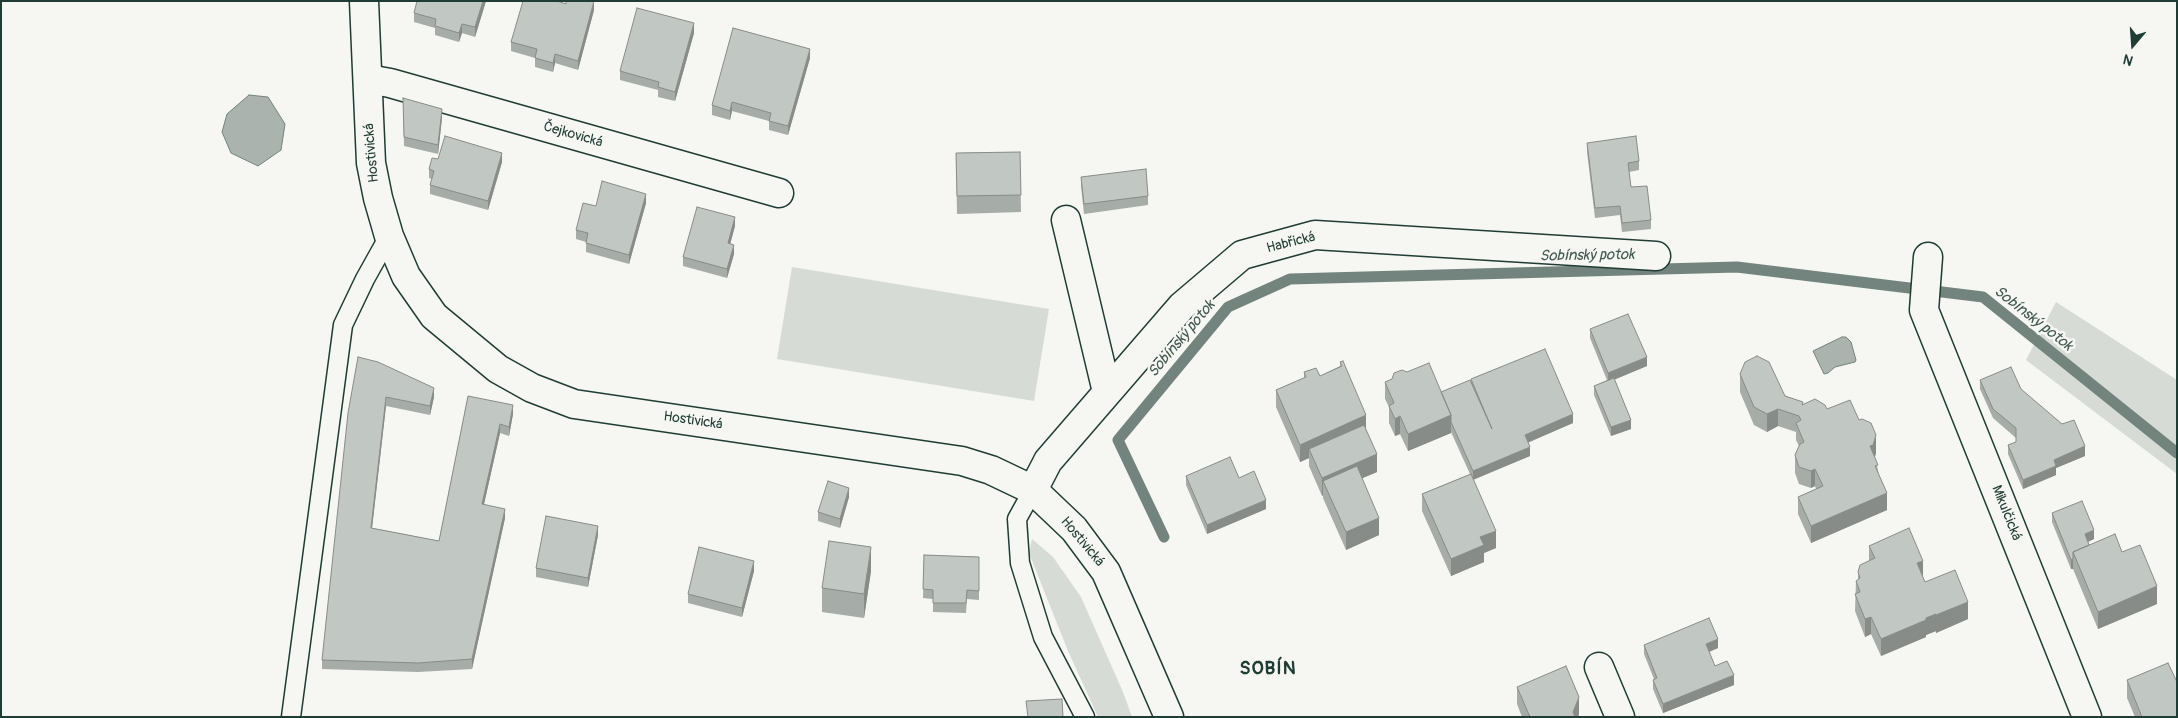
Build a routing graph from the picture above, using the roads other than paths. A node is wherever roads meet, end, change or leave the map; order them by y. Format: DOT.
graph roads {
  1 [pos="364,1"];
  2 [pos="368,79"];
  3 [pos="779,193"];
  4 [pos="1066,220"];
  5 [pos="389,236"];
  6 [pos="1656,256"];
  7 [pos="1928,257"];
  8 [pos="1107,392"];
  9 [pos="1033,490"];
  10 [pos="1599,667"];
  11 [pos="292,717"];
  12 [pos="1085,717"];
  13 [pos="1169,717"];
  14 [pos="1620,717"];
  15 [pos="2087,717"];
  1 -- 2 [label="street, Hostivická"];
  2 -- 3 [label="street, Čejkovická"];
  2 -- 5 [label="street, Hostivická"];
  4 -- 8 [label="street"];
  5 -- 9 [label="street, Hostivická"];
  5 -- 11 [label="lane"];
  6 -- 8 [label="street, Habřická"];
  7 -- 15 [label="street, Mikulčická"];
  8 -- 9 [label="street, Habřická"];
  9 -- 12 [label="lane"];
  9 -- 13 [label="street, Hostivická"];
  10 -- 14 [label="street"];
}
